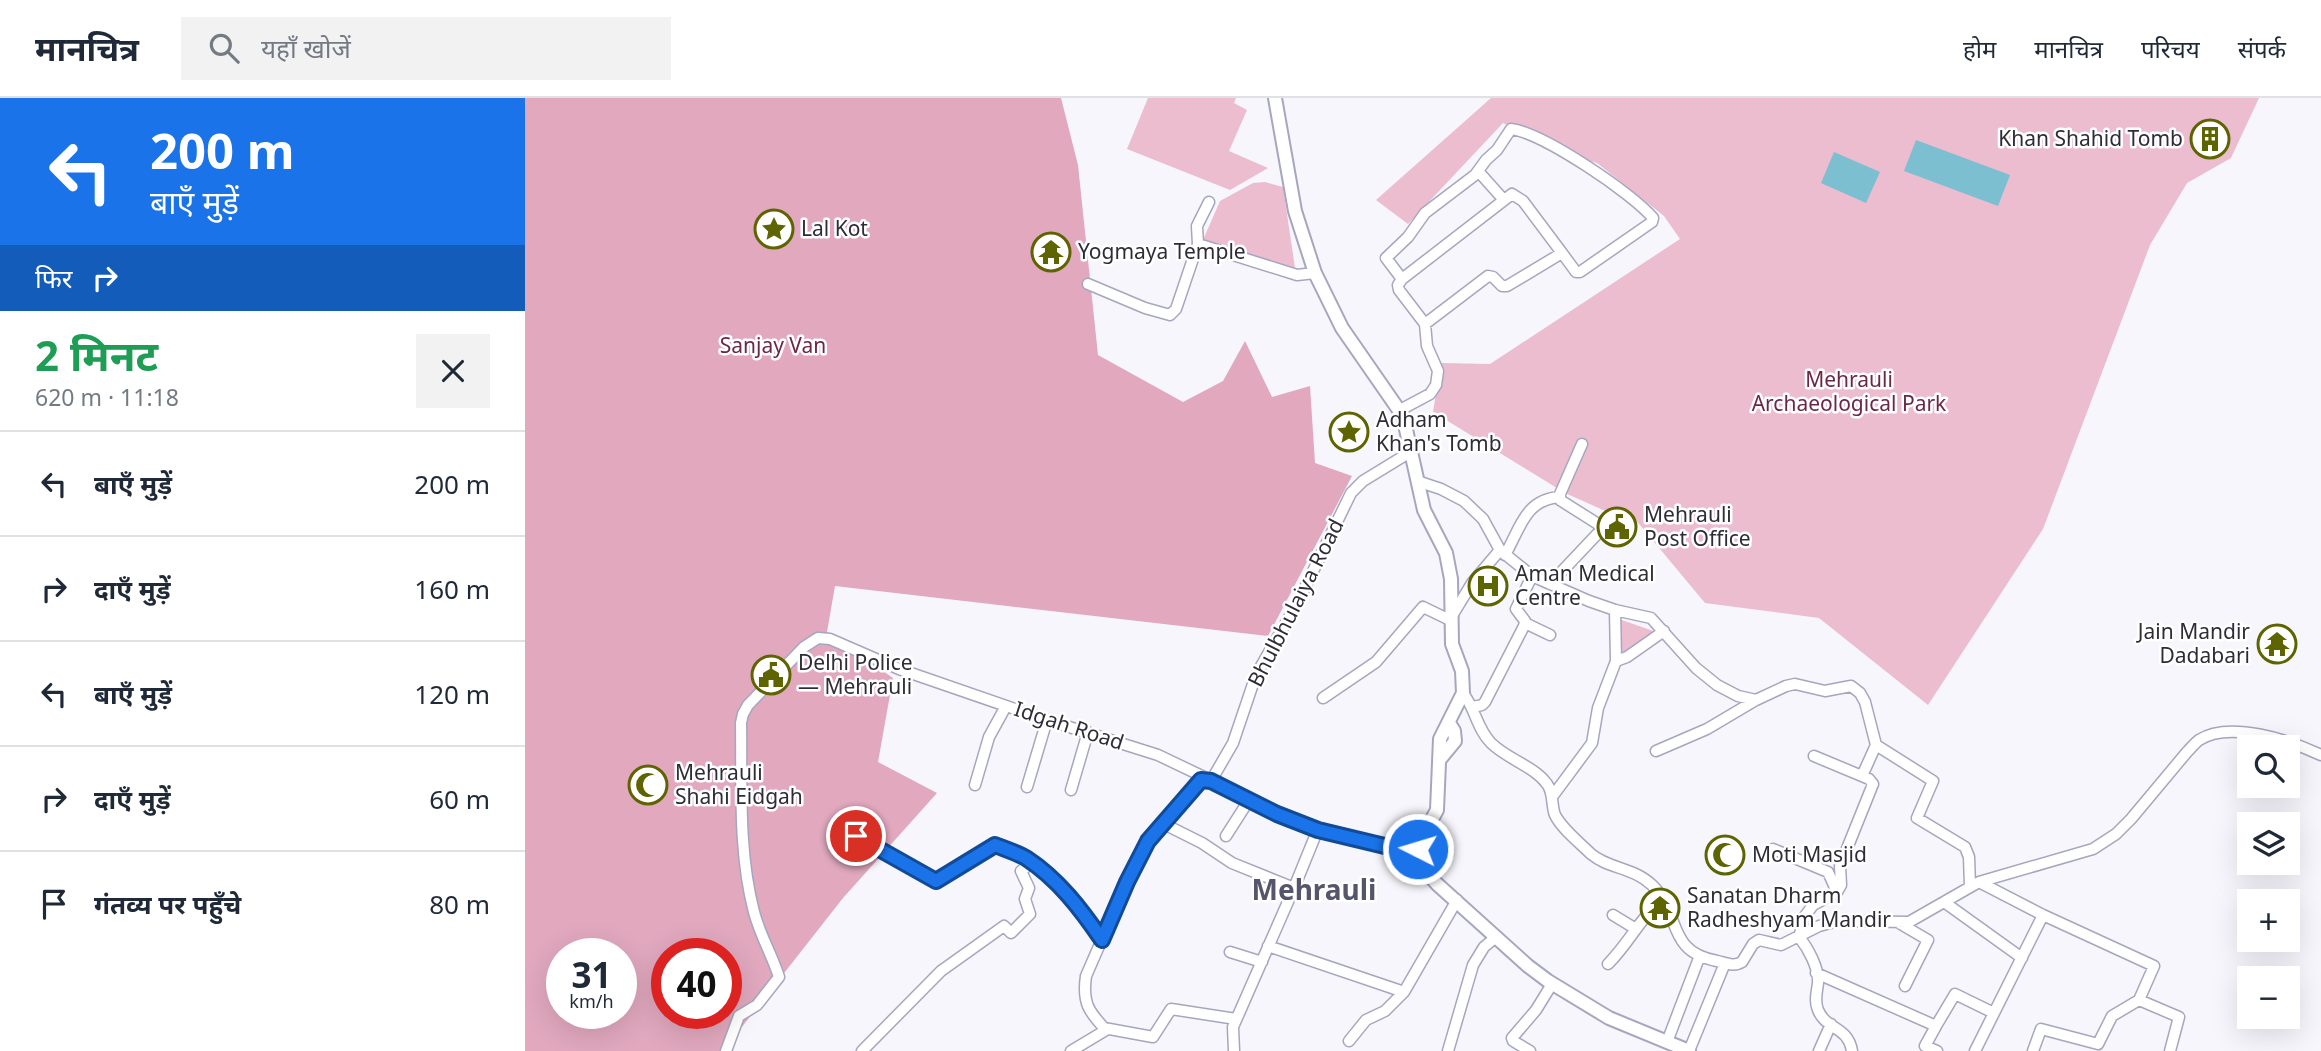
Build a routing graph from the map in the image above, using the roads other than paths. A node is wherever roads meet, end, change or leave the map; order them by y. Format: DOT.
graph roads {
  1 [pos="1275,98"];
  2 [pos="1478,171"];
  3 [pos="1503,199"];
  4 [pos="1209,202"];
  5 [pos="1198,244"];
  6 [pos="1562,253"];
  7 [pos="1315,273"];
  8 [pos="1402,279"];
  9 [pos="1088,284"];
  10 [pos="1425,324"];
  11 [pos="1402,415"];
  12 [pos="1582,444"];
  13 [pos="1412,451"];
  14 [pos="1417,481"];
  15 [pos="1560,497"];
  16 [pos="1502,552"];
  17 [pos="1532,576"];
  18 [pos="1549,584"];
  19 [pos="1615,610"];
  20 [pos="1452,618"];
  21 [pos="1525,623"];
  22 [pos="1664,631"];
  23 [pos="1550,635"];
  24 [pos="1616,661"];
  25 [pos="1463,693"];
  26 [pos="1323,698"];
  27 [pos="1756,700"];
  28 [pos="1006,706"];
  29 [pos="1473,708"];
  30 [pos="1047,720"];
  31 [pos="1088,732"];
  32 [pos="1876,745"];
  33 [pos="1656,751"];
  34 [pos="2321,755"];
  35 [pos="1814,756"];
  36 [pos="1862,776"];
  37 [pos="1208,780"];
  38 [pos="975,785"];
  39 [pos="1027,786"];
  40 [pos="1071,790"];
  41 [pos="1552,797"];
  42 [pos="1249,800"];
  43 [pos="1162,823"];
  44 [pos="836,824"];
  45 [pos="1318,830"];
  46 [pos="1226,836"];
  47 [pos="1773,849"];
  48 [pos="1418,854"];
  49 [pos="1031,863"];
  50 [pos="1975,884"];
  51 [pos="1294,888"];
  52 [pos="1837,892"];
  53 [pos="1663,898"];
  54 [pos="1457,900"];
  55 [pos="1944,902"];
  56 [pos="1613,915"];
  57 [pos="2043,915"];
  58 [pos="1898,923"];
  59 [pos="1636,929"];
  60 [pos="1496,937"];
  61 [pos="1799,937"];
  62 [pos="1102,940"];
  63 [pos="1268,946"];
  64 [pos="1230,952"];
  65 [pos="1699,958"];
  66 [pos="2022,958"];
  67 [pos="1262,962"];
  68 [pos="1725,963"];
  69 [pos="1608,964"];
  70 [pos="1817,973"];
  71 [pos="1552,984"];
  72 [pos="1905,986"];
  73 [pos="1404,992"];
  74 [pos="2139,1000"];
  75 [pos="1994,1013"];
  76 [pos="1236,1019"];
  77 [pos="1831,1024"];
  78 [pos="1936,1026"];
  79 [pos="1104,1028"];
  80 [pos="1349,1041"];
  81 [pos="1667,1042"];
  82 [pos="1075,1050"];
  83 [pos="726,1051"];
  84 [pos="862,1051"];
  85 [pos="1234,1051"];
  86 [pos="1448,1051"];
  87 [pos="1530,1051"];
  88 [pos="1689,1051"];
  89 [pos="1819,1051"];
  90 [pos="1852,1051"];
  91 [pos="1937,1051"];
  92 [pos="1975,1051"];
  93 [pos="2033,1051"];
  94 [pos="2170,1051"];
  1 -- 7 [label="street"];
  2 -- 3 [label="street"];
  2 -- 6 [label="street"];
  2 -- 8 [label="street"];
  3 -- 6 [label="street"];
  3 -- 8 [label="street"];
  4 -- 5 [label="street"];
  5 -- 7 [label="street"];
  5 -- 9 [label="street"];
  6 -- 10 [label="street"];
  7 -- 11 [label="street"];
  8 -- 10 [label="street"];
  10 -- 11 [label="street"];
  11 -- 13 [label="street"];
  12 -- 15 [label="street"];
  13 -- 14 [label="street"];
  13 -- 37 [label="street, Bhulbhulaiya Road"];
  14 -- 16 [label="street"];
  14 -- 20 [label="street"];
  15 -- 16 [label="street"];
  15 -- 18 [label="street"];
  16 -- 17 [label="street"];
  16 -- 20 [label="street"];
  17 -- 18 [label="street"];
  17 -- 21 [label="street"];
  18 -- 19 [label="street"];
  19 -- 22 [label="street"];
  19 -- 24 [label="street"];
  20 -- 25 [label="street"];
  20 -- 26 [label="street"];
  21 -- 23 [label="street"];
  21 -- 29 [label="street"];
  22 -- 24 [label="street"];
  22 -- 27 [label="street"];
  24 -- 41 [label="street"];
  25 -- 29 [label="street"];
  25 -- 48 [label="street"];
  27 -- 32 [label="street"];
  27 -- 33 [label="street"];
  28 -- 30 [label="street, Idgah Road"];
  28 -- 38 [label="street"];
  28 -- 83 [label="street, Idgah Road"];
  29 -- 41 [label="street"];
  30 -- 31 [label="street, Idgah Road"];
  30 -- 39 [label="street"];
  31 -- 37 [label="street, Idgah Road"];
  31 -- 40 [label="street"];
  32 -- 36 [label="street"];
  32 -- 50 [label="street"];
  34 -- 50 [label="street"];
  35 -- 36 [label="street"];
  36 -- 52 [label="street"];
  37 -- 42 [label="street, Idgah Road"];
  37 -- 43 [label="street, Bhulbhulaiya Road"];
  41 -- 53 [label="street"];
  42 -- 45 [label="street, Idgah Road"];
  42 -- 46 [label="street"];
  43 -- 51 [label="street"];
  43 -- 62 [label="street, Bhulbhulaiya Road"];
  44 -- 49 [label="street"];
  45 -- 48 [label="street, Idgah Road"];
  45 -- 51 [label="street"];
  47 -- 52 [label="street"];
  48 -- 54 [label="street"];
  49 -- 62 [label="street"];
  49 -- 84 [label="street"];
  50 -- 55 [label="street"];
  50 -- 57 [label="street"];
  51 -- 63 [label="street"];
  52 -- 61 [label="street"];
  53 -- 59 [label="street"];
  53 -- 65 [label="street"];
  54 -- 60 [label="street"];
  54 -- 73 [label="street"];
  55 -- 58 [label="street"];
  55 -- 66 [label="street"];
  56 -- 59 [label="street"];
  57 -- 66 [label="street"];
  57 -- 74 [label="street"];
  58 -- 61 [label="street"];
  58 -- 72 [label="street"];
  59 -- 69 [label="street"];
  60 -- 71 [label="street"];
  60 -- 86 [label="street"];
  61 -- 68 [label="street"];
  61 -- 70 [label="street"];
  62 -- 79 [label="street, Bhulbhulaiya Road"];
  63 -- 67 [label="street"];
  63 -- 73 [label="street"];
  64 -- 67 [label="street"];
  65 -- 68 [label="street"];
  65 -- 81 [label="street"];
  66 -- 75 [label="street"];
  67 -- 76 [label="street"];
  68 -- 88 [label="street"];
  70 -- 77 [label="street"];
  70 -- 78 [label="street"];
  71 -- 81 [label="street"];
  71 -- 87 [label="street"];
  73 -- 80 [label="street"];
  74 -- 93 [label="street"];
  74 -- 94 [label="street"];
  75 -- 78 [label="street"];
  75 -- 92 [label="street"];
  76 -- 79 [label="street"];
  76 -- 85 [label="street"];
  77 -- 89 [label="street"];
  77 -- 90 [label="street"];
  78 -- 91 [label="street"];
  79 -- 82 [label="street"];
  81 -- 88 [label="street"];
}
